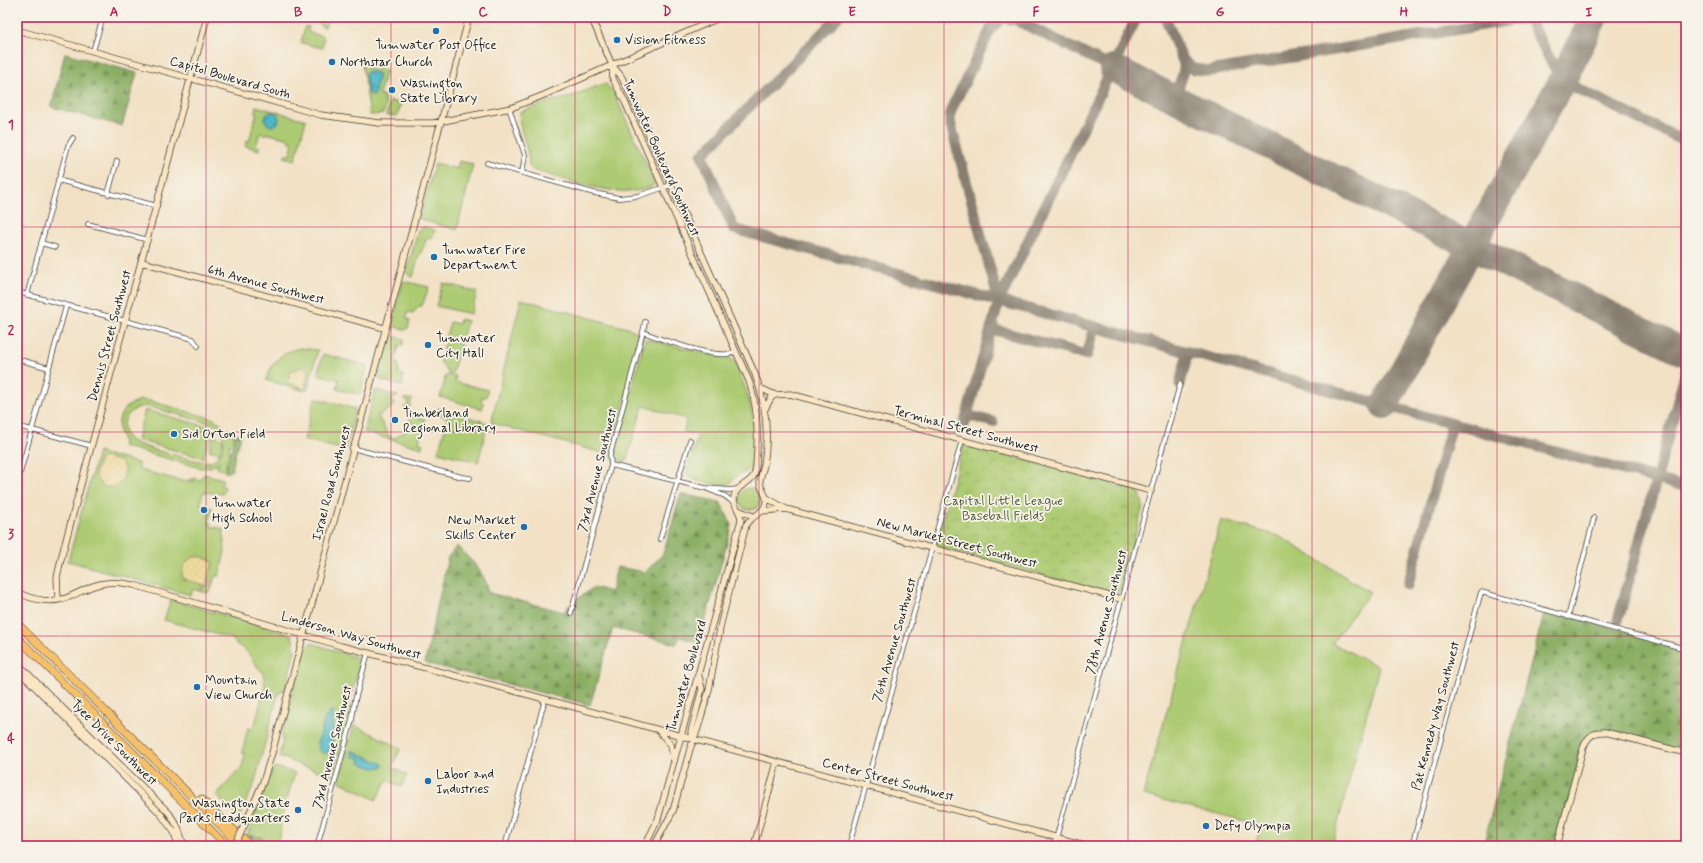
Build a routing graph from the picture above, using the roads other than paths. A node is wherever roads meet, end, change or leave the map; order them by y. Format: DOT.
graph roads {
  1 [pos="103,17"];
  2 [pos="207,17"];
  3 [pos="469,17"];
  4 [pos="591,17"];
  5 [pos="721,17"];
  6 [pos="17,30"];
  7 [pos="93,51"];
  8 [pos="612,65"];
  9 [pos="190,78"];
  10 [pos="508,108"];
  11 [pos="440,122"];
  12 [pos="73,138"];
  13 [pos="117,161"];
  14 [pos="487,163"];
  15 [pos="522,173"];
  16 [pos="58,180"];
  17 [pos="671,185"];
  18 [pos="662,189"];
  19 [pos="108,194"];
  20 [pos="157,206"];
  21 [pos="88,224"];
  22 [pos="148,240"];
  23 [pos="41,243"];
  24 [pos="54,247"];
  25 [pos="142,262"];
  26 [pos="17,292"];
  27 [pos="27,295"];
  28 [pos="66,306"];
  29 [pos="126,322"];
  30 [pos="645,322"];
  31 [pos="384,328"];
  32 [pos="643,332"];
  33 [pos="198,346"];
  34 [pos="736,351"];
  35 [pos="17,359"];
  36 [pos="49,368"];
  37 [pos="1180,384"];
  38 [pos="760,388"];
  39 [pos="775,395"];
  40 [pos="765,409"];
  41 [pos="17,426"];
  42 [pos="32,430"];
  43 [pos="690,440"];
  44 [pos="962,440"];
  45 [pos="92,446"];
  46 [pos="352,448"];
  47 [pos="611,465"];
  48 [pos="470,478"];
  49 [pos="679,482"];
  50 [pos="746,483"];
  51 [pos="17,484"];
  52 [pos="705,488"];
  53 [pos="762,488"];
  54 [pos="738,489"];
  55 [pos="1151,491"];
  56 [pos="767,498"];
  57 [pos="734,503"];
  58 [pos="786,509"];
  59 [pos="738,510"];
  60 [pos="762,511"];
  61 [pos="753,516"];
  62 [pos="1594,518"];
  63 [pos="660,539"];
  64 [pos="932,547"];
  65 [pos="17,592"];
  66 [pos="1121,599"];
  67 [pos="58,600"];
  68 [pos="571,613"];
  69 [pos="1568,617"];
  70 [pos="17,623"];
  71 [pos="303,634"];
  72 [pos="17,637"];
  73 [pos="1686,649"];
  74 [pos="368,653"];
  75 [pos="17,663"];
  76 [pos="17,669"];
  77 [pos="699,674"];
  78 [pos="25,675"];
  79 [pos="17,685"];
  80 [pos="545,699"];
  81 [pos="658,730"];
  82 [pos="681,736"];
  83 [pos="692,740"];
  84 [pos="1686,753"];
  85 [pos="777,762"];
  86 [pos="674,763"];
  87 [pos="865,786"];
  88 [pos="235,835"];
  89 [pos="1056,837"];
  90 [pos="242,844"];
  91 [pos="178,846"];
  92 [pos="184,846"];
  93 [pos="227,846"];
  94 [pos="235,846"];
  95 [pos="251,846"];
  96 [pos="317,846"];
  97 [pos="505,846"];
  98 [pos="645,846"];
  99 [pos="654,846"];
  100 [pos="754,846"];
  101 [pos="849,846"];
  102 [pos="1054,846"];
  103 [pos="1088,846"];
  104 [pos="1412,846"];
  105 [pos="1557,846"];
  1 -- 7 [label="street"];
  2 -- 9 [label="street, Dennis Street Southwest"];
  3 -- 11 [label="street, Israel Road Southwest"];
  4 -- 8 [label="street"];
  5 -- 8 [label="street, Capitol Boulevard South"];
  6 -- 7 [label="street, Capitol Boulevard South"];
  7 -- 9 [label="street, Capitol Boulevard South"];
  8 -- 10 [label="street, Capitol Boulevard South"];
  8 -- 17 [label="street, Tumwater Boulevard Southwest"];
  8 -- 18 [label="street, Tumwater Boulevard Southwest"];
  9 -- 11 [label="street, Capitol Boulevard South"];
  9 -- 20 [label="street, Dennis Street Southwest"];
  10 -- 11 [label="street, Capitol Boulevard South"];
  10 -- 15 [label="street"];
  11 -- 31 [label="street, Israel Road Southwest"];
  12 -- 16 [label="street"];
  13 -- 19 [label="street"];
  14 -- 15 [label="street"];
  15 -- 18 [label="street"];
  16 -- 19 [label="street"];
  16 -- 23 [label="street"];
  17 -- 18 [label="street"];
  17 -- 38 [label="street, Tumwater Boulevard Southwest"];
  18 -- 34 [label="street, Tumwater Boulevard Southwest"];
  19 -- 20 [label="street"];
  20 -- 22 [label="street, Dennis Street Southwest"];
  21 -- 22 [label="street"];
  22 -- 25 [label="street, Dennis Street Southwest"];
  23 -- 24 [label="street"];
  23 -- 27 [label="street"];
  25 -- 29 [label="street, Dennis Street Southwest"];
  25 -- 31 [label="street, 6th Avenue Southwest"];
  26 -- 27 [label="street"];
  27 -- 28 [label="street"];
  28 -- 29 [label="street"];
  28 -- 36 [label="street"];
  29 -- 33 [label="street"];
  29 -- 45 [label="street, Dennis Street Southwest"];
  30 -- 32 [label="street, 73rd Avenue Southwest"];
  31 -- 46 [label="street, Israel Road Southwest"];
  32 -- 34 [label="street"];
  32 -- 47 [label="street, 73rd Avenue Southwest"];
  34 -- 50 [label="street, Tumwater Boulevard Southwest"];
  35 -- 36 [label="street"];
  36 -- 42 [label="street"];
  37 -- 55 [label="street, 78th Avenue Southwest"];
  38 -- 39 [label="street, Terminal Street Southwest"];
  38 -- 40 [label="street, Tumwater Boulevard Southwest"];
  39 -- 40 [label="street"];
  39 -- 44 [label="street, Terminal Street Southwest"];
  40 -- 53 [label="street, Tumwater Boulevard Southwest"];
  41 -- 42 [label="street"];
  42 -- 45 [label="street"];
  42 -- 51 [label="street"];
  43 -- 49 [label="street"];
  44 -- 55 [label="street, Terminal Street Southwest"];
  44 -- 64 [label="street, 76th Avenue Southwest"];
  45 -- 67 [label="street, Dennis Street Southwest"];
  46 -- 48 [label="street"];
  46 -- 71 [label="street, Israel Road Southwest"];
  47 -- 49 [label="street"];
  47 -- 68 [label="street, 73rd Avenue Southwest"];
  49 -- 52 [label="street"];
  49 -- 63 [label="street"];
  50 -- 53 [label="street"];
  50 -- 54 [label="street"];
  52 -- 54 [label="street"];
  52 -- 57 [label="street"];
  53 -- 56 [label="street"];
  54 -- 57 [label="street"];
  55 -- 66 [label="street, 78th Avenue Southwest"];
  56 -- 58 [label="street, New Market Street Southwest"];
  56 -- 60 [label="street"];
  57 -- 59 [label="street"];
  58 -- 60 [label="street, New Market Street Southwest"];
  58 -- 64 [label="street, New Market Street Southwest"];
  59 -- 61 [label="street"];
  59 -- 77 [label="street, Tumwater Boulevard"];
  60 -- 61 [label="street"];
  61 -- 83 [label="street, Tumwater Boulevard"];
  62 -- 69 [label="street"];
  64 -- 66 [label="street, New Market Street Southwest"];
  64 -- 87 [label="street, 76th Avenue Southwest"];
  65 -- 67 [label="street, Linderson Way Southwest"];
  66 -- 89 [label="street, 78th Avenue Southwest"];
  67 -- 71 [label="street, Linderson Way Southwest"];
  69 -- 73 [label="street"];
  69 -- 104 [label="street, Pat Kennedy Way Southwest"];
  70 -- 88 [label="highway"];
  71 -- 74 [label="street, Linderson Way Southwest"];
  71 -- 94 [label="street, Israel Road Southwest, bridge"];
  72 -- 93 [label="highway"];
  74 -- 80 [label="street, Linderson Way Southwest"];
  74 -- 96 [label="street, 73rd Avenue Southwest"];
  75 -- 78 [label="street, Tyee Drive Southwest"];
  76 -- 78 [label="street, Tyee Drive Southwest"];
  77 -- 82 [label="street, Tumwater Boulevard"];
  77 -- 83 [label="street"];
  78 -- 79 [label="street"];
  78 -- 91 [label="street, Tyee Drive Southwest"];
  78 -- 92 [label="street, Tyee Drive Southwest"];
  80 -- 81 [label="street, Linderson Way Southwest"];
  80 -- 97 [label="street"];
  81 -- 82 [label="street, Linderson Way Southwest"];
  81 -- 86 [label="street"];
  82 -- 83 [label="street, Center Street Southwest"];
  82 -- 86 [label="street, Tumwater Boulevard"];
  83 -- 85 [label="street, Center Street Southwest"];
  83 -- 99 [label="street, Tumwater Boulevard"];
  84 -- 105 [label="street"];
  85 -- 87 [label="street, Center Street Southwest"];
  85 -- 100 [label="street"];
  86 -- 98 [label="street, Tumwater Boulevard"];
  87 -- 89 [label="street, Center Street Southwest"];
  87 -- 101 [label="street, 76th Avenue Southwest"];
  89 -- 102 [label="street, 78th Avenue Southwest"];
  89 -- 103 [label="street, Center Street Southwest"];
  90 -- 95 [label="highway"];
}
